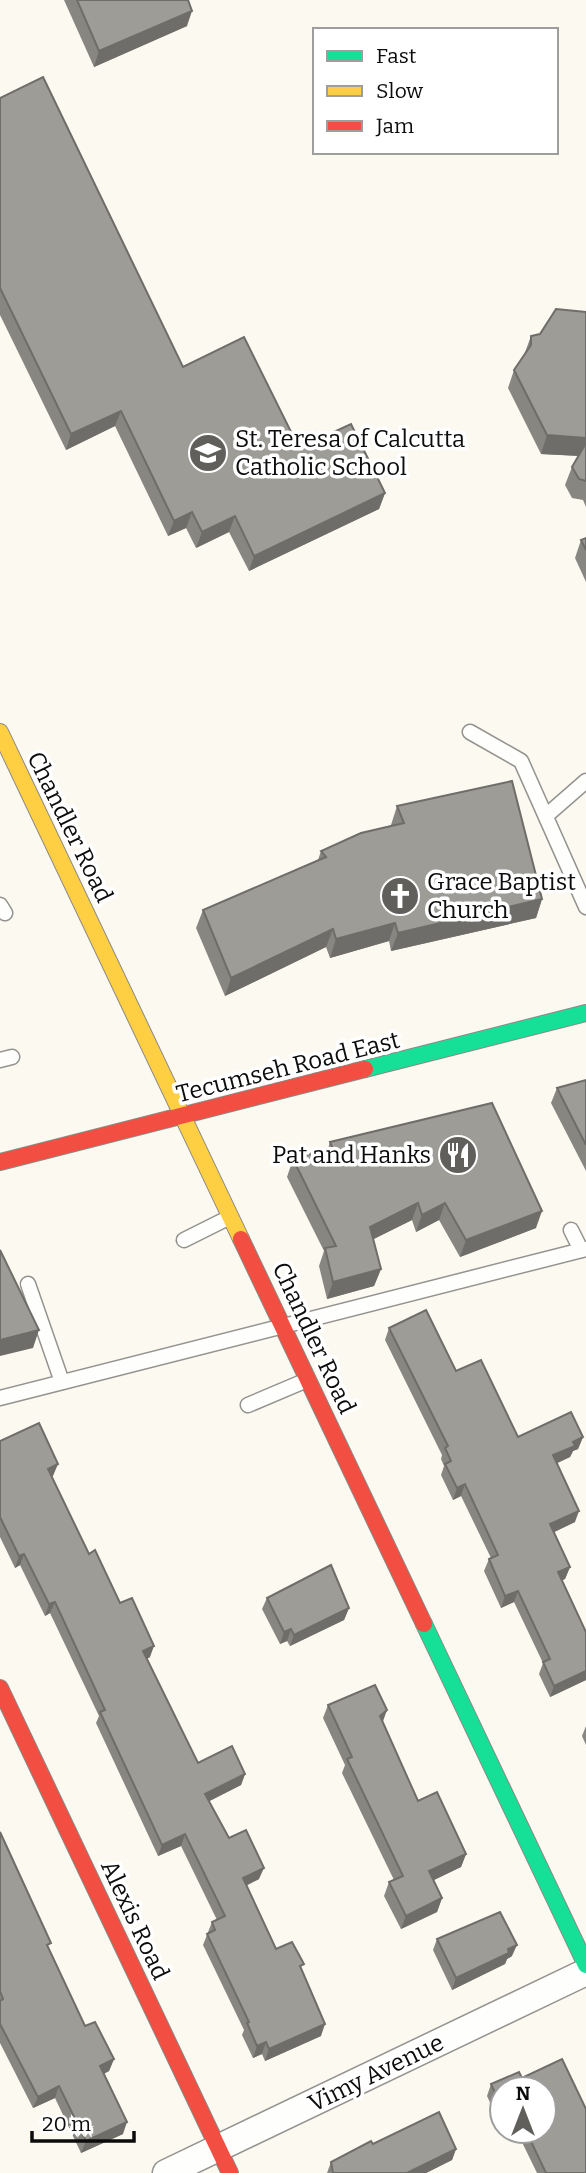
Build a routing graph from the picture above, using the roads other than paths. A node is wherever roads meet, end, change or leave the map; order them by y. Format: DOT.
graph roads {
  1 [pos="0,732"];
  2 [pos="470,732"];
  3 [pos="586,781"];
  4 [pos="547,814"];
  5 [pos="586,907"];
  6 [pos="586,1013"];
  7 [pos="184,1117"];
  8 [pos="0,1162"];
  9 [pos="231,1217"];
  10 [pos="571,1230"];
  11 [pos="184,1240"];
  12 [pos="583,1250"];
  13 [pos="27,1284"];
  14 [pos="283,1326"];
  15 [pos="308,1379"];
  16 [pos="62,1382"];
  17 [pos="0,1398"];
  18 [pos="248,1405"];
  19 [pos="0,1688"];
  20 [pos="586,1965"];
  21 [pos="586,1972"];
  22 [pos="218,2148"];
  23 [pos="166,2173"];
  24 [pos="230,2173"];
  1 -- 7 [label="street, Chandler Road"];
  2 -- 4 [label="lane"];
  3 -- 4 [label="lane"];
  4 -- 5 [label="lane"];
  6 -- 7 [label="street, Tecumseh Road East"];
  7 -- 8 [label="street, Tecumseh Road East"];
  7 -- 9 [label="street, Chandler Road"];
  9 -- 11 [label="lane"];
  9 -- 14 [label="street, Chandler Road"];
  10 -- 12 [label="lane"];
  12 -- 14 [label="lane"];
  13 -- 16 [label="lane"];
  14 -- 15 [label="street, Chandler Road"];
  14 -- 16 [label="lane"];
  15 -- 18 [label="lane"];
  15 -- 20 [label="street, Chandler Road"];
  16 -- 17 [label="lane"];
  19 -- 22 [label="street, Alexis Road"];
  21 -- 22 [label="street, Vimy Avenue"];
  22 -- 23 [label="street, Vimy Avenue"];
  22 -- 24 [label="street, Alexis Road"];
}
